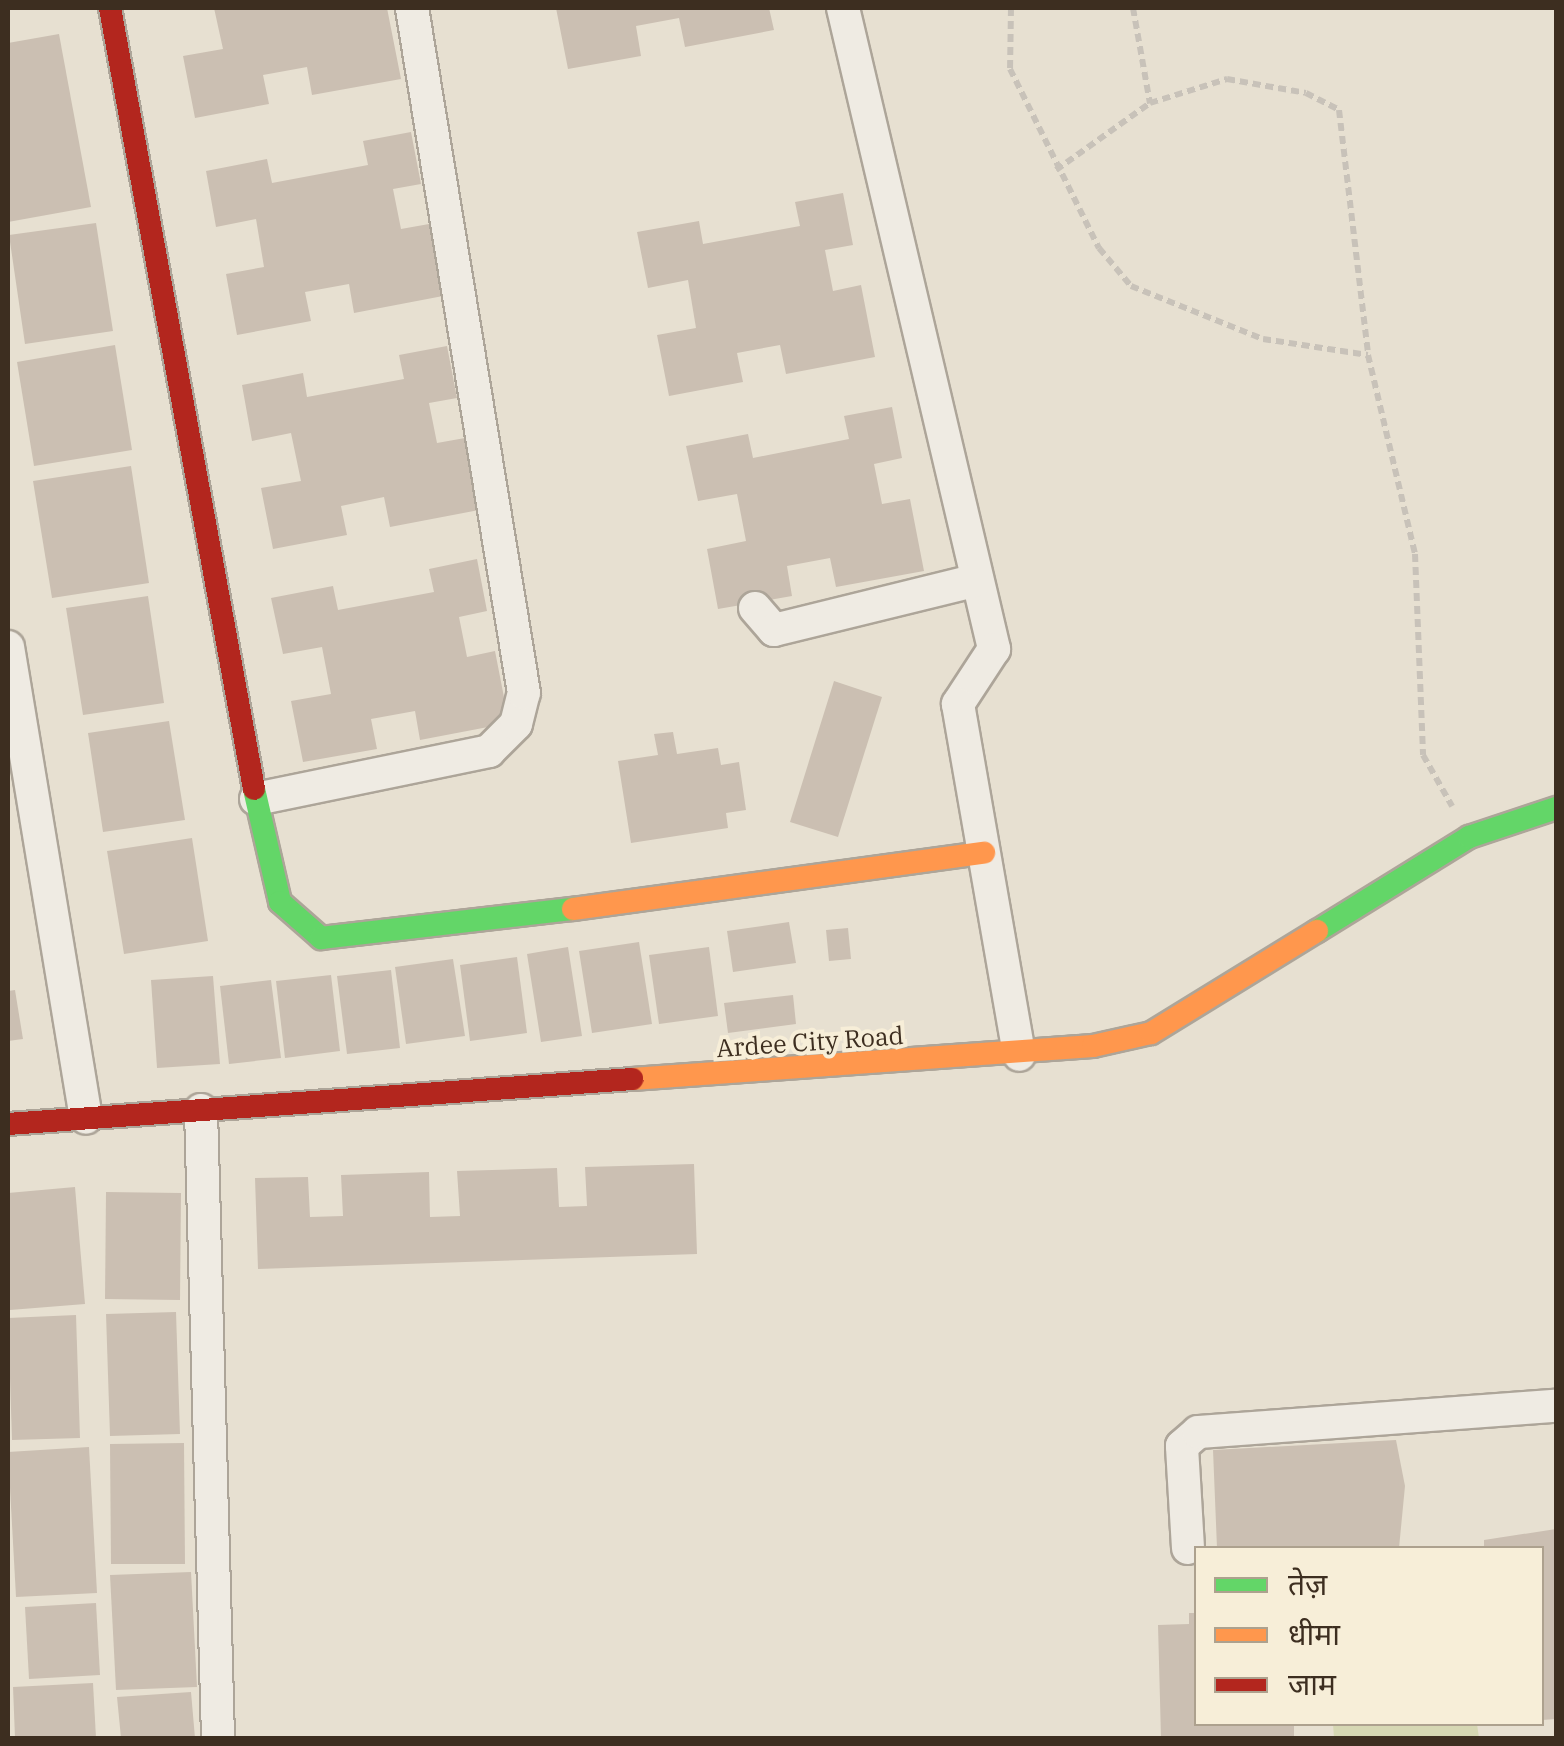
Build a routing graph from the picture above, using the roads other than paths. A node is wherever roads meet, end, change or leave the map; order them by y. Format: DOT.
graph roads {
  1 [pos="110,8"];
  2 [pos="412,8"];
  3 [pos="843,8"];
  4 [pos="977,580"];
  5 [pos="755,608"];
  6 [pos="8,646"];
  7 [pos="256,799"];
  8 [pos="1556,808"];
  9 [pos="984,852"];
  10 [pos="1019,1055"];
  11 [pos="201,1110"];
  12 [pos="86,1118"];
  13 [pos="8,1124"];
  14 [pos="1556,1406"];
  15 [pos="1188,1548"];
  16 [pos="218,1738"];
  1 -- 7 [label="street"];
  2 -- 7 [label="street"];
  3 -- 4 [label="street"];
  4 -- 5 [label="street"];
  4 -- 9 [label="street"];
  6 -- 12 [label="street"];
  7 -- 9 [label="street"];
  8 -- 10 [label="street, Ardee City Road"];
  9 -- 10 [label="street"];
  10 -- 11 [label="street, Ardee City Road"];
  11 -- 12 [label="street, Ardee City Road"];
  11 -- 16 [label="street"];
  12 -- 13 [label="street, Ardee City Road"];
  14 -- 15 [label="street"];
}
